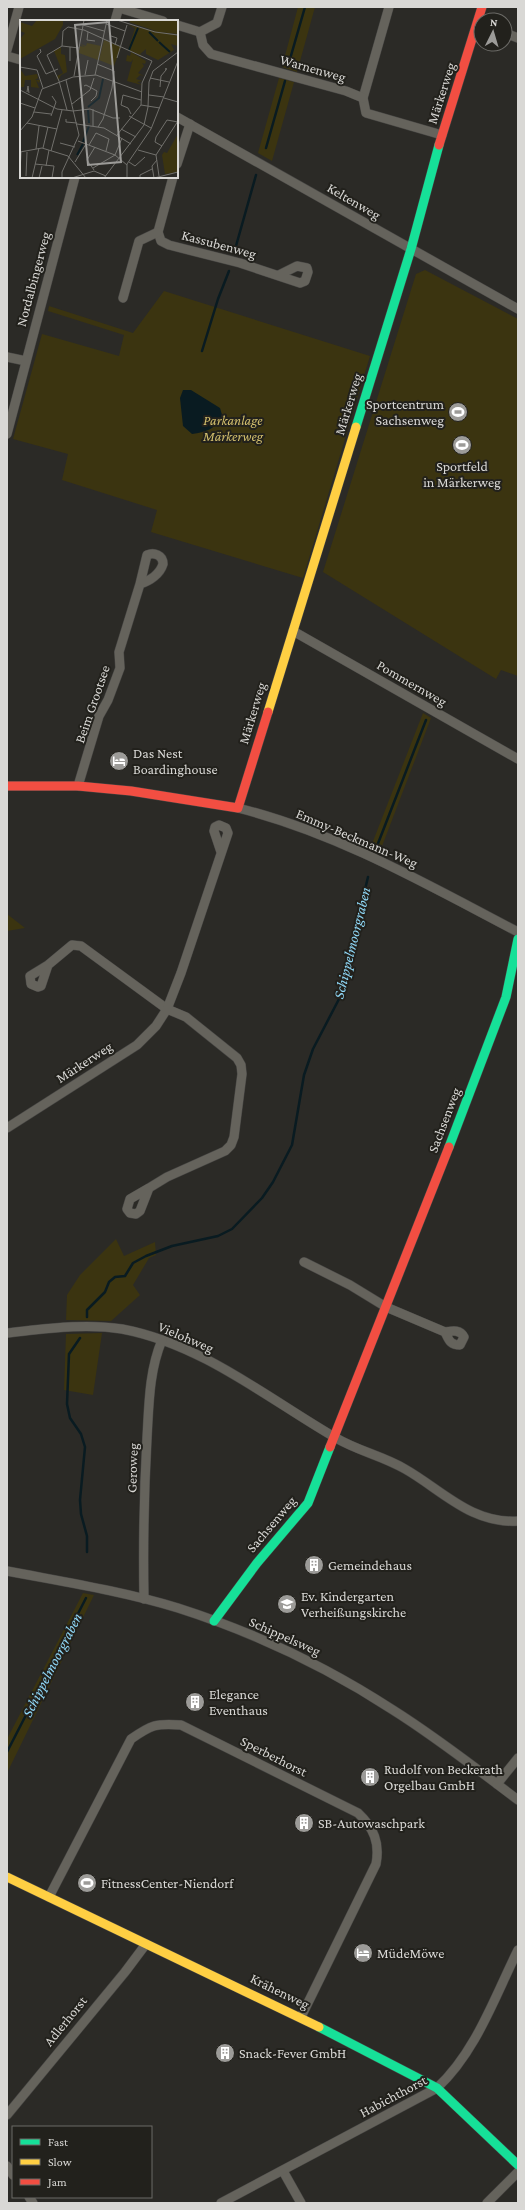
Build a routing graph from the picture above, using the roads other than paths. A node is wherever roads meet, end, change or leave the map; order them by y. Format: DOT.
graph roads {
  1 [pos="19,7"];
  2 [pos="119,7"];
  3 [pos="222,7"];
  4 [pos="389,7"];
  5 [pos="115,20"];
  6 [pos="160,20"];
  7 [pos="178,25"];
  8 [pos="200,32"];
  9 [pos="473,39"];
  10 [pos="7,50"];
  11 [pos="7,56"];
  12 [pos="20,60"];
  13 [pos="363,98"];
  14 [pos="178,117"];
  15 [pos="190,124"];
  16 [pos="442,135"];
  17 [pos="178,161"];
  18 [pos="75,178"];
  19 [pos="173,178"];
  20 [pos="158,232"];
  21 [pos="410,249"];
  22 [pos="279,275"];
  23 [pos="123,298"];
  24 [pos="518,309"];
  25 [pos="7,357"];
  26 [pos="26,361"];
  27 [pos="7,434"];
  28 [pos="140,584"];
  29 [pos="293,631"];
  30 [pos="518,759"];
  31 [pos="7,786"];
  32 [pos="78,786"];
  33 [pos="238,808"];
  34 [pos="221,852"];
  35 [pos="518,932"];
  36 [pos="518,939"];
  37 [pos="48,966"];
  38 [pos="167,1009"];
  39 [pos="7,1128"];
  40 [pos="149,1188"];
  41 [pos="304,1262"];
  42 [pos="386,1308"];
  43 [pos="445,1332"];
  44 [pos="7,1333"];
  45 [pos="162,1340"];
  46 [pos="335,1438"];
  47 [pos="518,1521"];
  48 [pos="7,1571"];
  49 [pos="144,1599"];
  50 [pos="214,1621"];
  51 [pos="518,1758"];
  52 [pos="497,1784"];
  53 [pos="518,1800"];
  54 [pos="7,1878"];
  55 [pos="49,1897"];
  56 [pos="146,1944"];
  57 [pos="518,1950"];
  58 [pos="301,2017"];
  59 [pos="438,2088"];
  60 [pos="7,2115"];
  61 [pos="518,2165"];
  62 [pos="283,2171"];
  63 [pos="518,2172"];
  64 [pos="221,2203"];
  65 [pos="302,2203"];
  66 [pos="487,2203"];
  1 -- 10 [label="street"];
  2 -- 5 [label="street"];
  2 -- 6 [label="street"];
  3 -- 8 [label="street"];
  4 -- 13 [label="street"];
  7 -- 8 [label="street"];
  8 -- 13 [label="street, Warnenweg"];
  9 -- 16 [label="street, Märkerweg"];
  11 -- 12 [label="street"];
  13 -- 16 [label="street"];
  14 -- 15 [label="street, Keltenweg"];
  15 -- 17 [label="street"];
  15 -- 21 [label="street, Keltenweg"];
  16 -- 21 [label="street, Märkerweg"];
  18 -- 26 [label="street, Nordalbingerweg"];
  19 -- 20 [label="street"];
  20 -- 22 [label="street, Kassubenweg"];
  20 -- 23 [label="street"];
  21 -- 24 [label="street, Keltenweg"];
  21 -- 29 [label="street, Märkerweg"];
  25 -- 26 [label="street"];
  26 -- 27 [label="street, Nordalbingerweg"];
  28 -- 32 [label="street, Beim Grootsee"];
  29 -- 30 [label="street, Pommernweg"];
  29 -- 33 [label="street, Märkerweg"];
  31 -- 32 [label="street, Emmy-Beckmann-Weg"];
  32 -- 33 [label="street, Emmy-Beckmann-Weg"];
  33 -- 35 [label="street, Emmy-Beckmann-Weg"];
  34 -- 38 [label="street, Märkerweg"];
  36 -- 42 [label="street, Sachsenweg"];
  37 -- 38 [label="street"];
  38 -- 39 [label="street, Märkerweg"];
  38 -- 40 [label="street"];
  41 -- 42 [label="street"];
  42 -- 43 [label="street"];
  42 -- 46 [label="street, Sachsenweg"];
  44 -- 45 [label="street, Vielohweg"];
  45 -- 46 [label="street, Vielohweg"];
  45 -- 49 [label="street, Geroweg"];
  46 -- 47 [label="street"];
  46 -- 50 [label="street, Sachsenweg"];
  48 -- 49 [label="street, Schippelsweg"];
  49 -- 50 [label="street, Schippelsweg"];
  50 -- 52 [label="street, Schippelsweg"];
  51 -- 52 [label="street"];
  52 -- 53 [label="street, Schippelsweg"];
  54 -- 55 [label="street, Krähenweg"];
  55 -- 56 [label="street, Krähenweg"];
  55 -- 58 [label="street, Sperberhorst"];
  56 -- 58 [label="street, Krähenweg"];
  56 -- 60 [label="street, Adlerhorst"];
  57 -- 59 [label="street, Habichthorst"];
  58 -- 59 [label="street, Krähenweg"];
  59 -- 61 [label="street, Krähenweg"];
  59 -- 62 [label="street, Habichthorst"];
  62 -- 64 [label="street, Habichthorst"];
  62 -- 65 [label="street"];
  63 -- 66 [label="street"];
}
